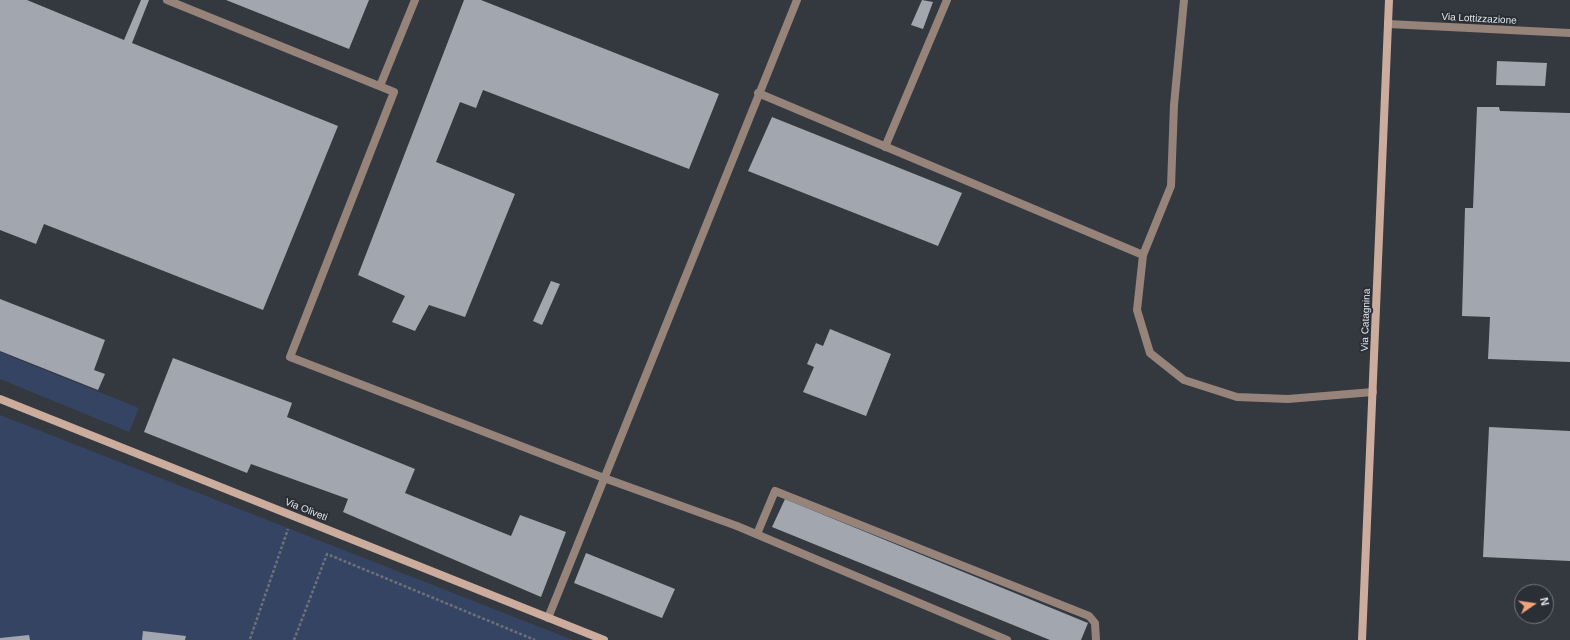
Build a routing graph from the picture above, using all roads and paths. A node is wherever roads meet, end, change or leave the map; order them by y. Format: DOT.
graph roads {
  1 [pos="167,0"];
  2 [pos="415,0"];
  3 [pos="796,0"];
  4 [pos="947,0"];
  5 [pos="1184,0"];
  6 [pos="1389,0"];
  7 [pos="1388,24"];
  8 [pos="1570,33"];
  9 [pos="380,86"];
  10 [pos="758,93"];
  11 [pos="886,147"];
  12 [pos="1143,255"];
  13 [pos="1373,392"];
  14 [pos="0,399"];
  15 [pos="604,478"];
  16 [pos="292,516"];
  17 [pos="757,534"];
  18 [pos="548,618"];
  19 [pos="250,639"];
  20 [pos="294,640"];
  21 [pos="536,640"];
  22 [pos="604,640"];
  23 [pos="1007,640"];
  24 [pos="1096,640"];
  25 [pos="1362,640"];
  1 -- 9 [label="street"];
  2 -- 9 [label="street"];
  3 -- 10 [label="street"];
  4 -- 11 [label="street"];
  5 -- 12 [label="street"];
  6 -- 7 [label="main road, Via Catagnina"];
  7 -- 8 [label="street, Via Lottizzazione"];
  7 -- 13 [label="main road, Via Catagnina"];
  9 -- 15 [label="street"];
  10 -- 11 [label="street"];
  10 -- 15 [label="street"];
  11 -- 12 [label="street"];
  12 -- 13 [label="street"];
  13 -- 25 [label="main road, Via Catagnina"];
  14 -- 16 [label="main road, Via Oliveti"];
  15 -- 17 [label="street"];
  15 -- 18 [label="street"];
  16 -- 18 [label="main road, Via Oliveti"];
  16 -- 19 [label="path"];
  17 -- 23 [label="street"];
  17 -- 24 [label="street"];
  18 -- 22 [label="main road, Via Oliveti"];
  20 -- 21 [label="path"];
}
